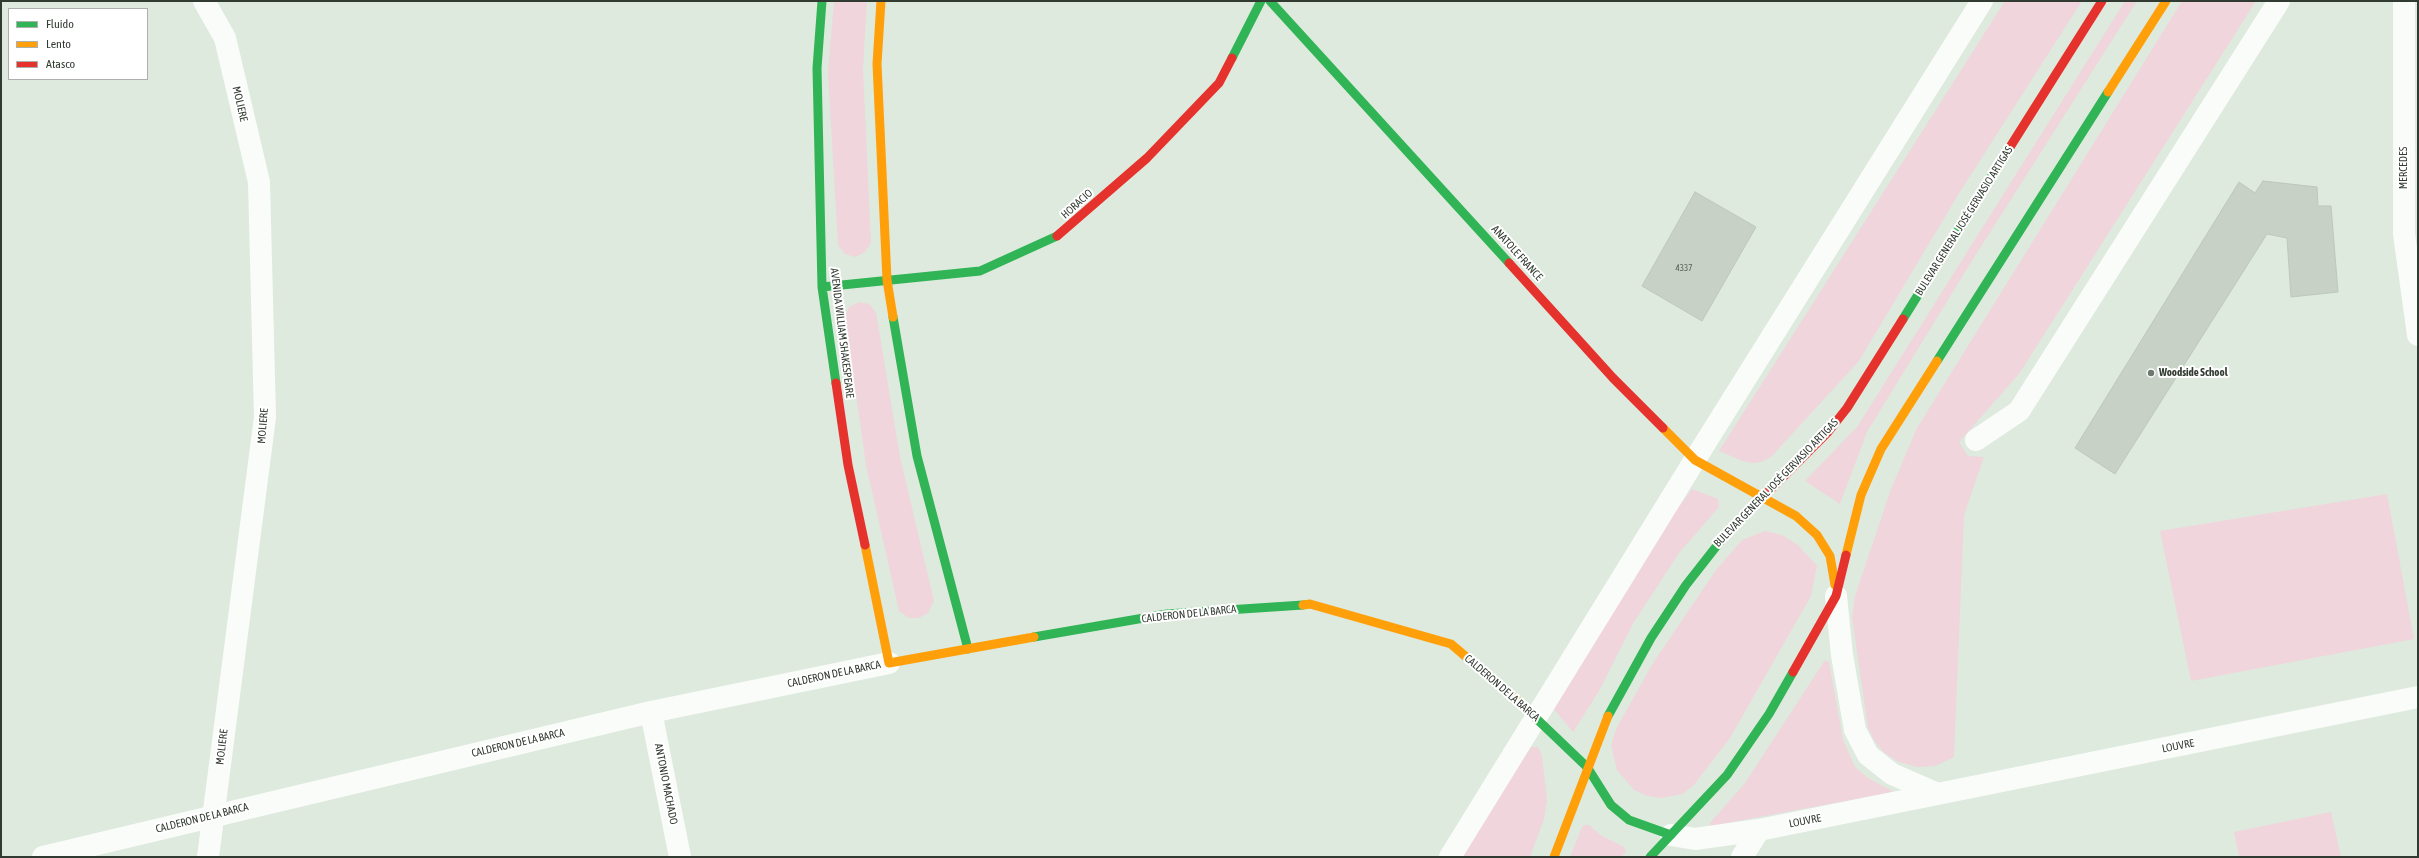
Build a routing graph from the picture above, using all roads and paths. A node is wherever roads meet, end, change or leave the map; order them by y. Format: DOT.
graph roads {
  1 [pos="204,1"];
  2 [pos="822,1"];
  3 [pos="881,1"];
  4 [pos="1261,1"];
  5 [pos="1270,1"];
  6 [pos="1982,1"];
  7 [pos="2102,1"];
  8 [pos="2166,1"];
  9 [pos="2279,1"];
  10 [pos="2404,1"];
  11 [pos="887,280"];
  12 [pos="822,287"];
  13 [pos="2418,335"];
  14 [pos="1976,440"];
  15 [pos="1695,460"];
  16 [pos="1765,497"];
  17 [pos="1836,596"];
  18 [pos="968,650"];
  19 [pos="889,663"];
  20 [pos="2418,697"];
  21 [pos="651,712"];
  22 [pos="1538,717"];
  23 [pos="1586,767"];
  24 [pos="1938,794"];
  25 [pos="214,815"];
  26 [pos="1759,830"];
  27 [pos="1671,836"];
  28 [pos="43,857"];
  29 [pos="208,857"];
  30 [pos="680,857"];
  31 [pos="1450,857"];
  32 [pos="1554,857"];
  33 [pos="1650,857"];
  34 [pos="1742,857"];
  1 -- 25 [label="street, MOLIERE"];
  2 -- 12 [label="street, AVENIDA WILLIAM SHAKESPEARE"];
  3 -- 11 [label="street"];
  4 -- 11 [label="street, HORACIO"];
  5 -- 15 [label="street, ANATOLE FRANCE"];
  6 -- 15 [label="street"];
  7 -- 16 [label="street, BULEVAR GENERAL JOSÉ GERVASIO ARTIGAS"];
  8 -- 17 [label="street"];
  9 -- 14 [label="street"];
  10 -- 13 [label="street, MERCEDES"];
  11 -- 12 [label="street, HORACIO"];
  11 -- 18 [label="street"];
  12 -- 19 [label="street, AVENIDA WILLIAM SHAKESPEARE"];
  15 -- 16 [label="street, ANATOLE FRANCE"];
  15 -- 22 [label="street"];
  16 -- 17 [label="street, ANATOLE FRANCE"];
  16 -- 23 [label="street, BULEVAR GENERAL JOSÉ GERVASIO ARTIGAS"];
  17 -- 24 [label="street"];
  17 -- 27 [label="street"];
  18 -- 19 [label="street, CALDERON DE LA BARCA"];
  18 -- 22 [label="street, CALDERON DE LA BARCA"];
  19 -- 21 [label="street, CALDERON DE LA BARCA"];
  20 -- 24 [label="street, LOUVRE"];
  21 -- 25 [label="street, CALDERON DE LA BARCA"];
  21 -- 30 [label="street, ANTONIO MACHADO"];
  22 -- 23 [label="street, CALDERON DE LA BARCA"];
  22 -- 31 [label="street"];
  23 -- 27 [label="street, CALDERON DE LA BARCA"];
  23 -- 32 [label="street, BULEVAR GENERAL JOSÉ GERVASIO ARTIGAS"];
  24 -- 26 [label="street, LOUVRE"];
  25 -- 28 [label="street, CALDERON DE LA BARCA"];
  25 -- 29 [label="street, MOLIERE"];
  26 -- 27 [label="street, LOUVRE"];
  26 -- 34 [label="street"];
  27 -- 33 [label="street"];
}
